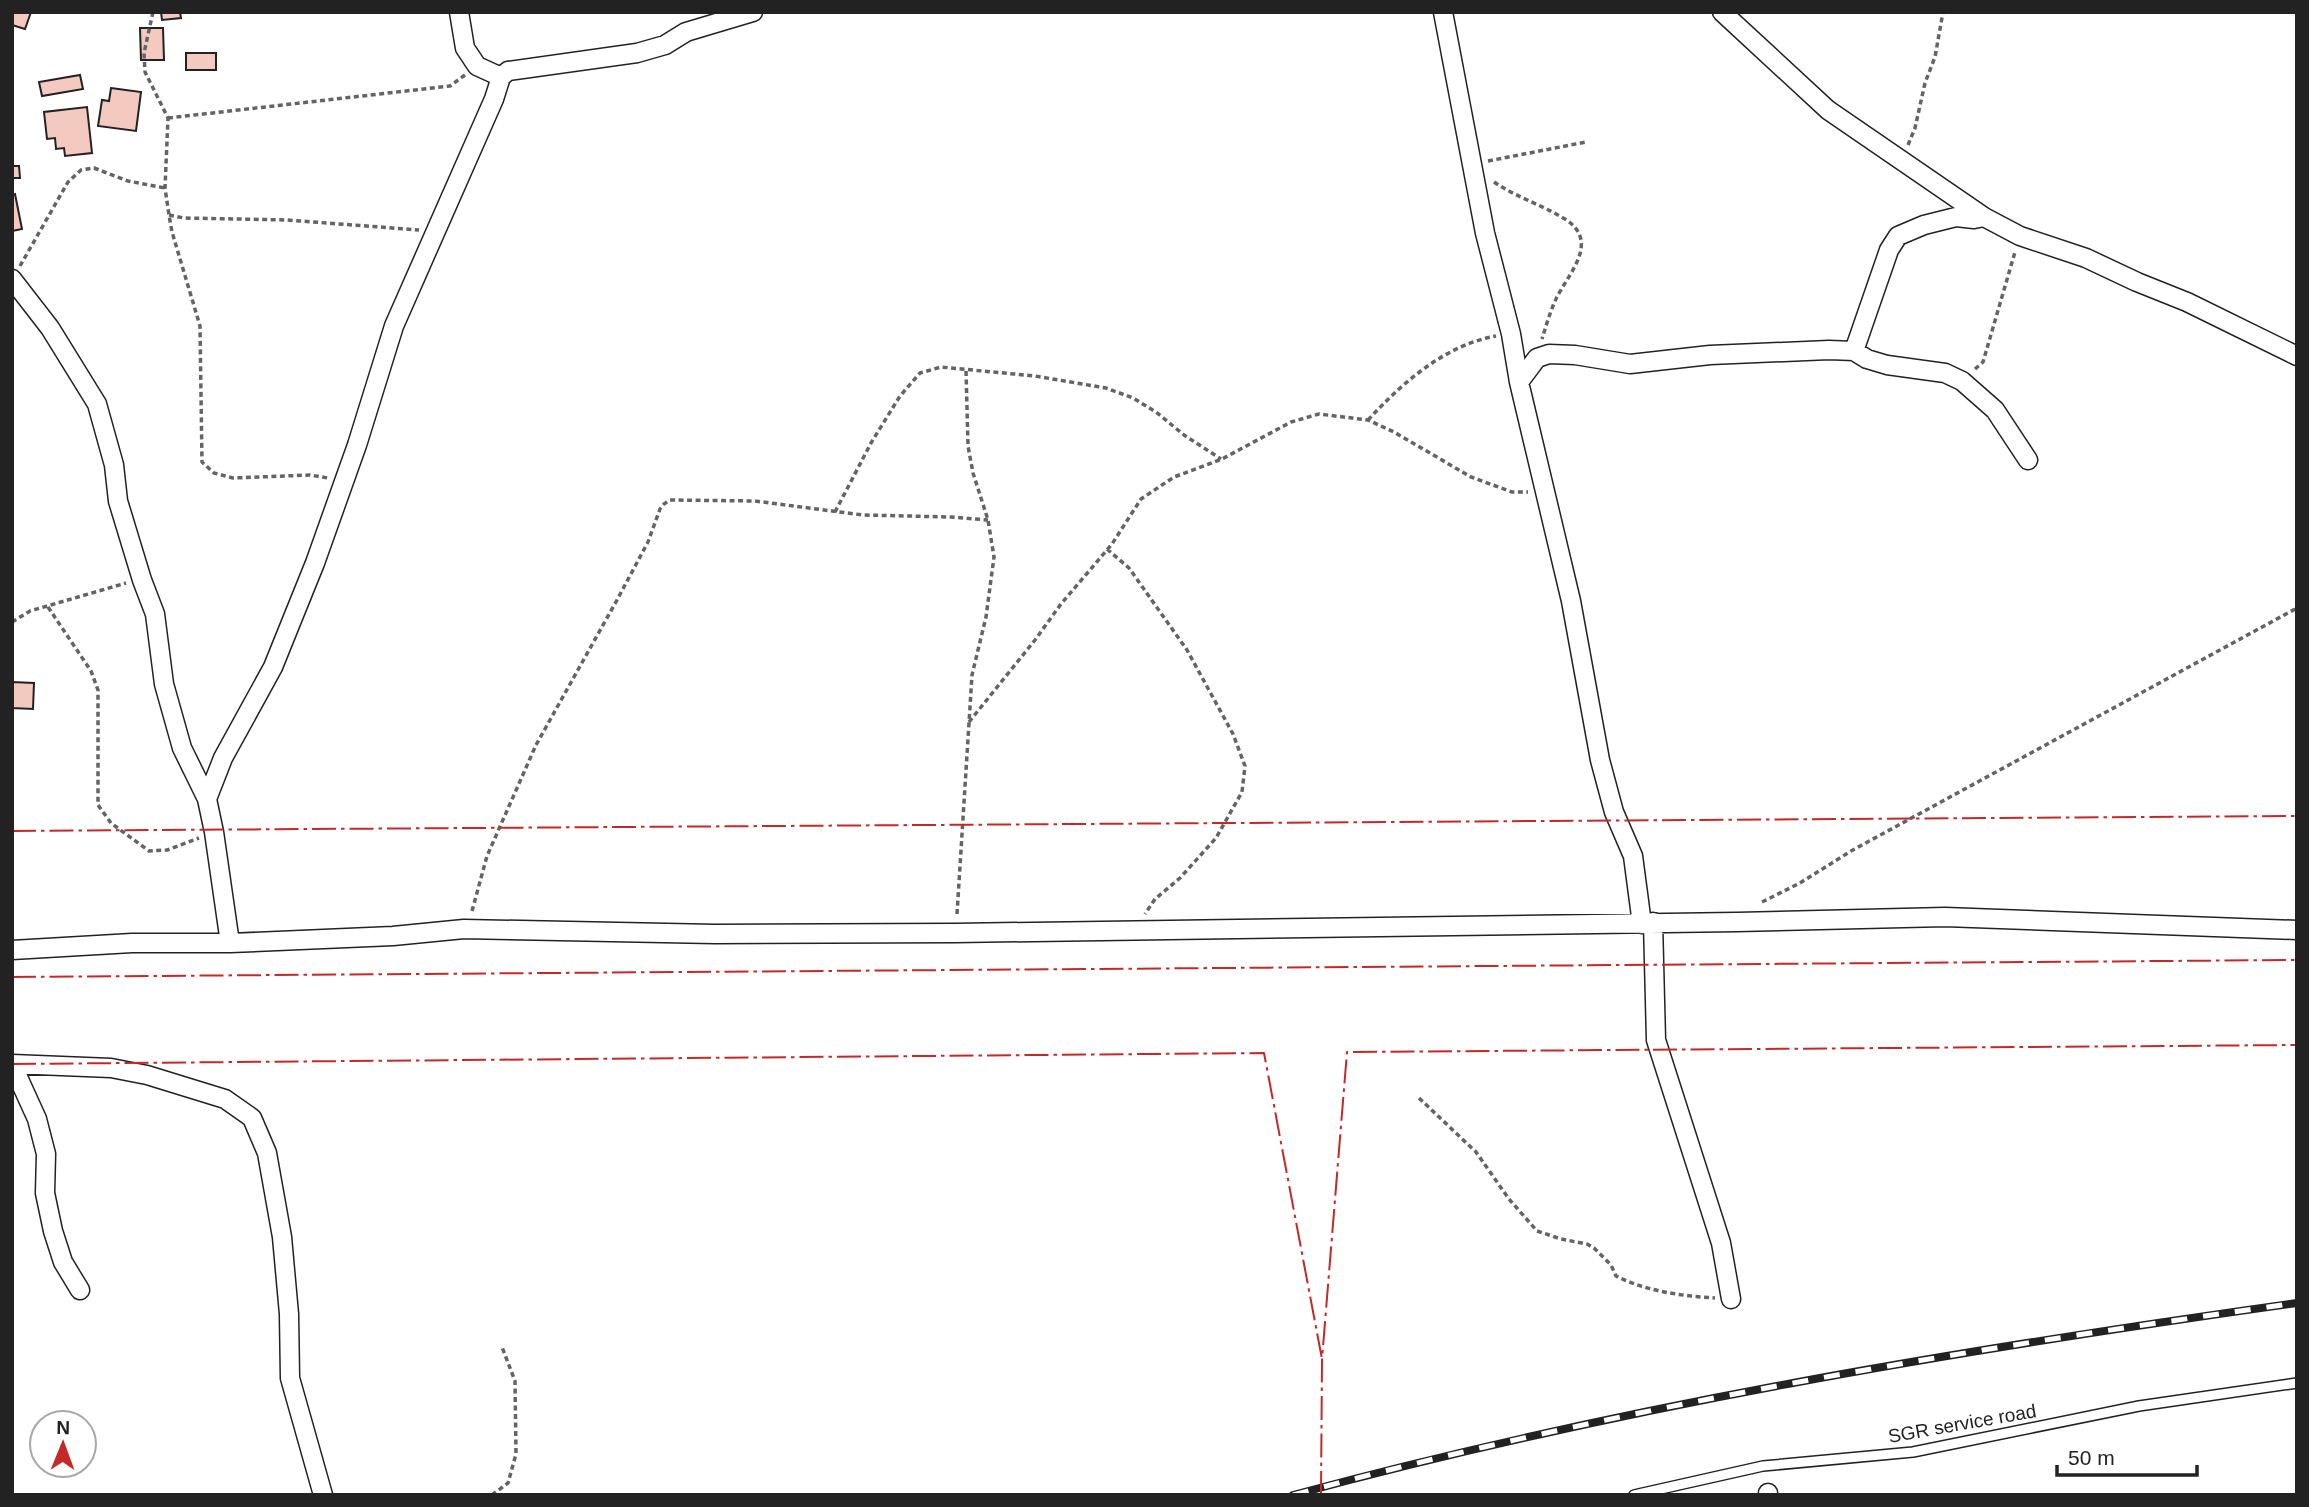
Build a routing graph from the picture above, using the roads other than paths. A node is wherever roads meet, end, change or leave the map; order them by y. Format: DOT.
graph roads {
  1 [pos="459,12"];
  2 [pos="753,12"];
  3 [pos="1443,12"];
  4 [pos="1722,12"];
  5 [pos="501,77"];
  6 [pos="1984,217"];
  7 [pos="16,273"];
  8 [pos="1854,351"];
  9 [pos="2297,356"];
  10 [pos="1519,382"];
  11 [pos="2028,460"];
  12 [pos="207,799"];
  13 [pos="1648,923"];
  14 [pos="2297,930"];
  15 [pos="230,943"];
  16 [pos="12,950"];
  17 [pos="12,1064"];
  18 [pos="80,1290"];
  19 [pos="1731,1299"];
  20 [pos="2297,1383"];
  21 [pos="323,1495"];
  22 [pos="1634,1495"];
  1 -- 5 [label="street"];
  2 -- 5 [label="street"];
  3 -- 10 [label="street"];
  4 -- 6 [label="street"];
  5 -- 12 [label="street"];
  6 -- 8 [label="street"];
  6 -- 9 [label="street"];
  7 -- 12 [label="street"];
  8 -- 10 [label="street"];
  8 -- 11 [label="street"];
  10 -- 13 [label="street"];
  12 -- 15 [label="street"];
  13 -- 14 [label="street"];
  13 -- 15 [label="street"];
  13 -- 19 [label="street"];
  15 -- 16 [label="street"];
  17 -- 18 [label="street"];
  17 -- 21 [label="street"];
  20 -- 22 [label="lane, SGR service road"];
}
